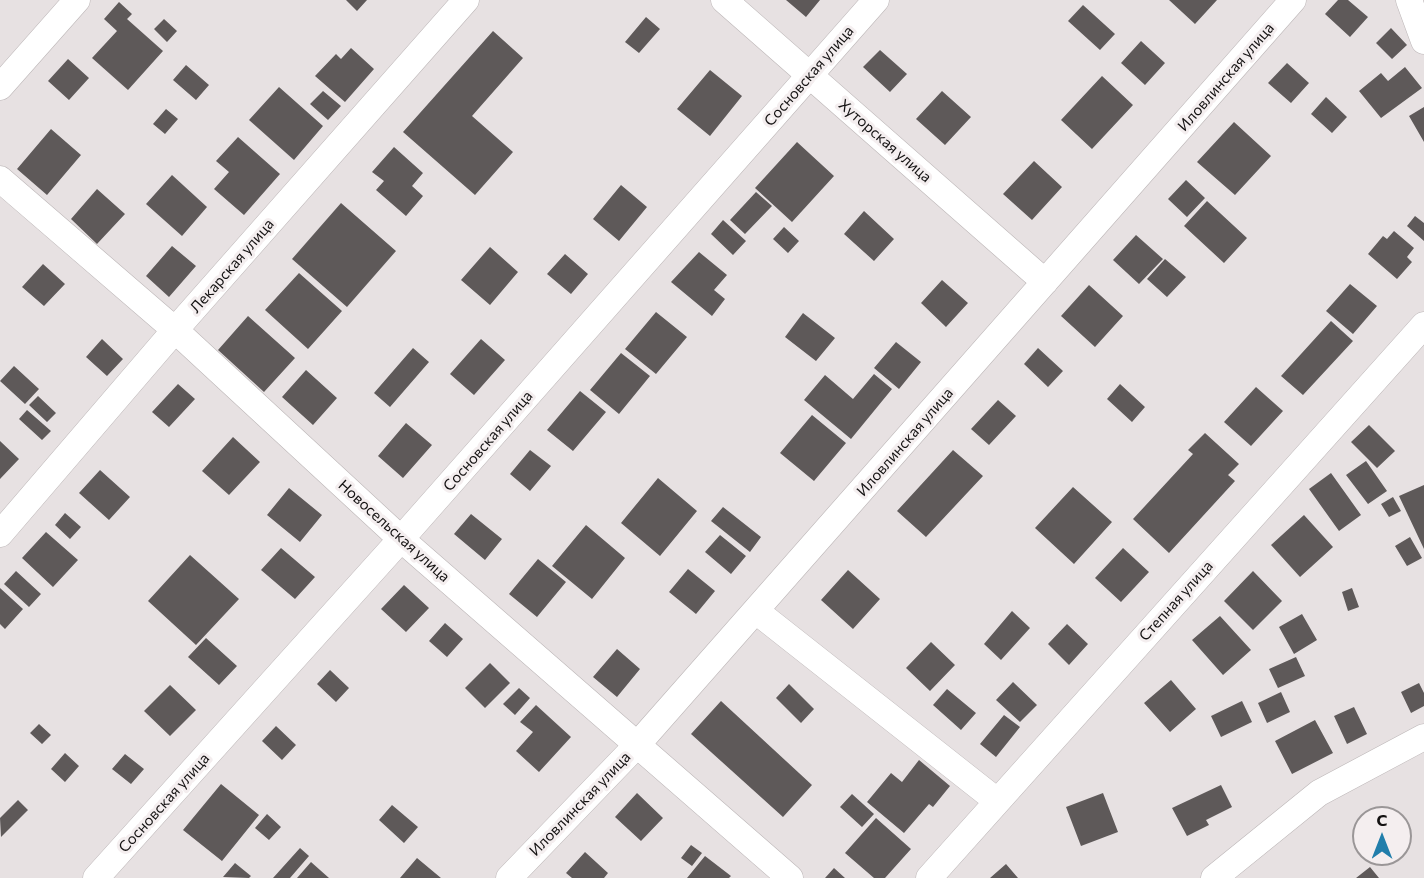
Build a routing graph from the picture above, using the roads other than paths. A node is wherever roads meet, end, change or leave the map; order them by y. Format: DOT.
graph roads {
  1 [pos="77,0"];
  2 [pos="466,0"];
  3 [pos="724,0"];
  4 [pos="876,0"];
  5 [pos="1293,0"];
  6 [pos="1409,0"];
  7 [pos="1424,40"];
  8 [pos="811,75"];
  9 [pos="0,87"];
  10 [pos="0,179"];
  11 [pos="1045,282"];
  12 [pos="1424,325"];
  13 [pos="175,330"];
  14 [pos="0,534"];
  15 [pos="401,539"];
  16 [pos="756,611"];
  17 [pos="1424,737"];
  18 [pos="637,745"];
  19 [pos="997,801"];
  20 [pos="96,878"];
  21 [pos="509,878"];
  22 [pos="790,878"];
  23 [pos="928,878"];
  24 [pos="1214,878"];
  1 -- 9 [label="street"];
  2 -- 13 [label="street, Лекарская улица"];
  3 -- 8 [label="street, Хуторская улица"];
  4 -- 8 [label="street, Сосновская улица"];
  5 -- 11 [label="street, Иловлинская улица"];
  6 -- 7 [label="street"];
  8 -- 11 [label="street, Хуторская улица"];
  8 -- 15 [label="street, Сосновская улица"];
  10 -- 13 [label="street, Новосельская улица"];
  11 -- 16 [label="street, Иловлинская улица"];
  12 -- 19 [label="street, Степная улица"];
  13 -- 14 [label="street, Лекарская улица"];
  13 -- 15 [label="street, Новосельская улица"];
  15 -- 18 [label="street, Новосельская улица"];
  15 -- 20 [label="street, Сосновская улица"];
  16 -- 18 [label="street, Иловлинская улица"];
  16 -- 19 [label="street"];
  17 -- 24 [label="street"];
  18 -- 21 [label="street, Иловлинская улица"];
  18 -- 22 [label="street, Новосельская улица"];
  19 -- 23 [label="street, Степная улица"];
}
